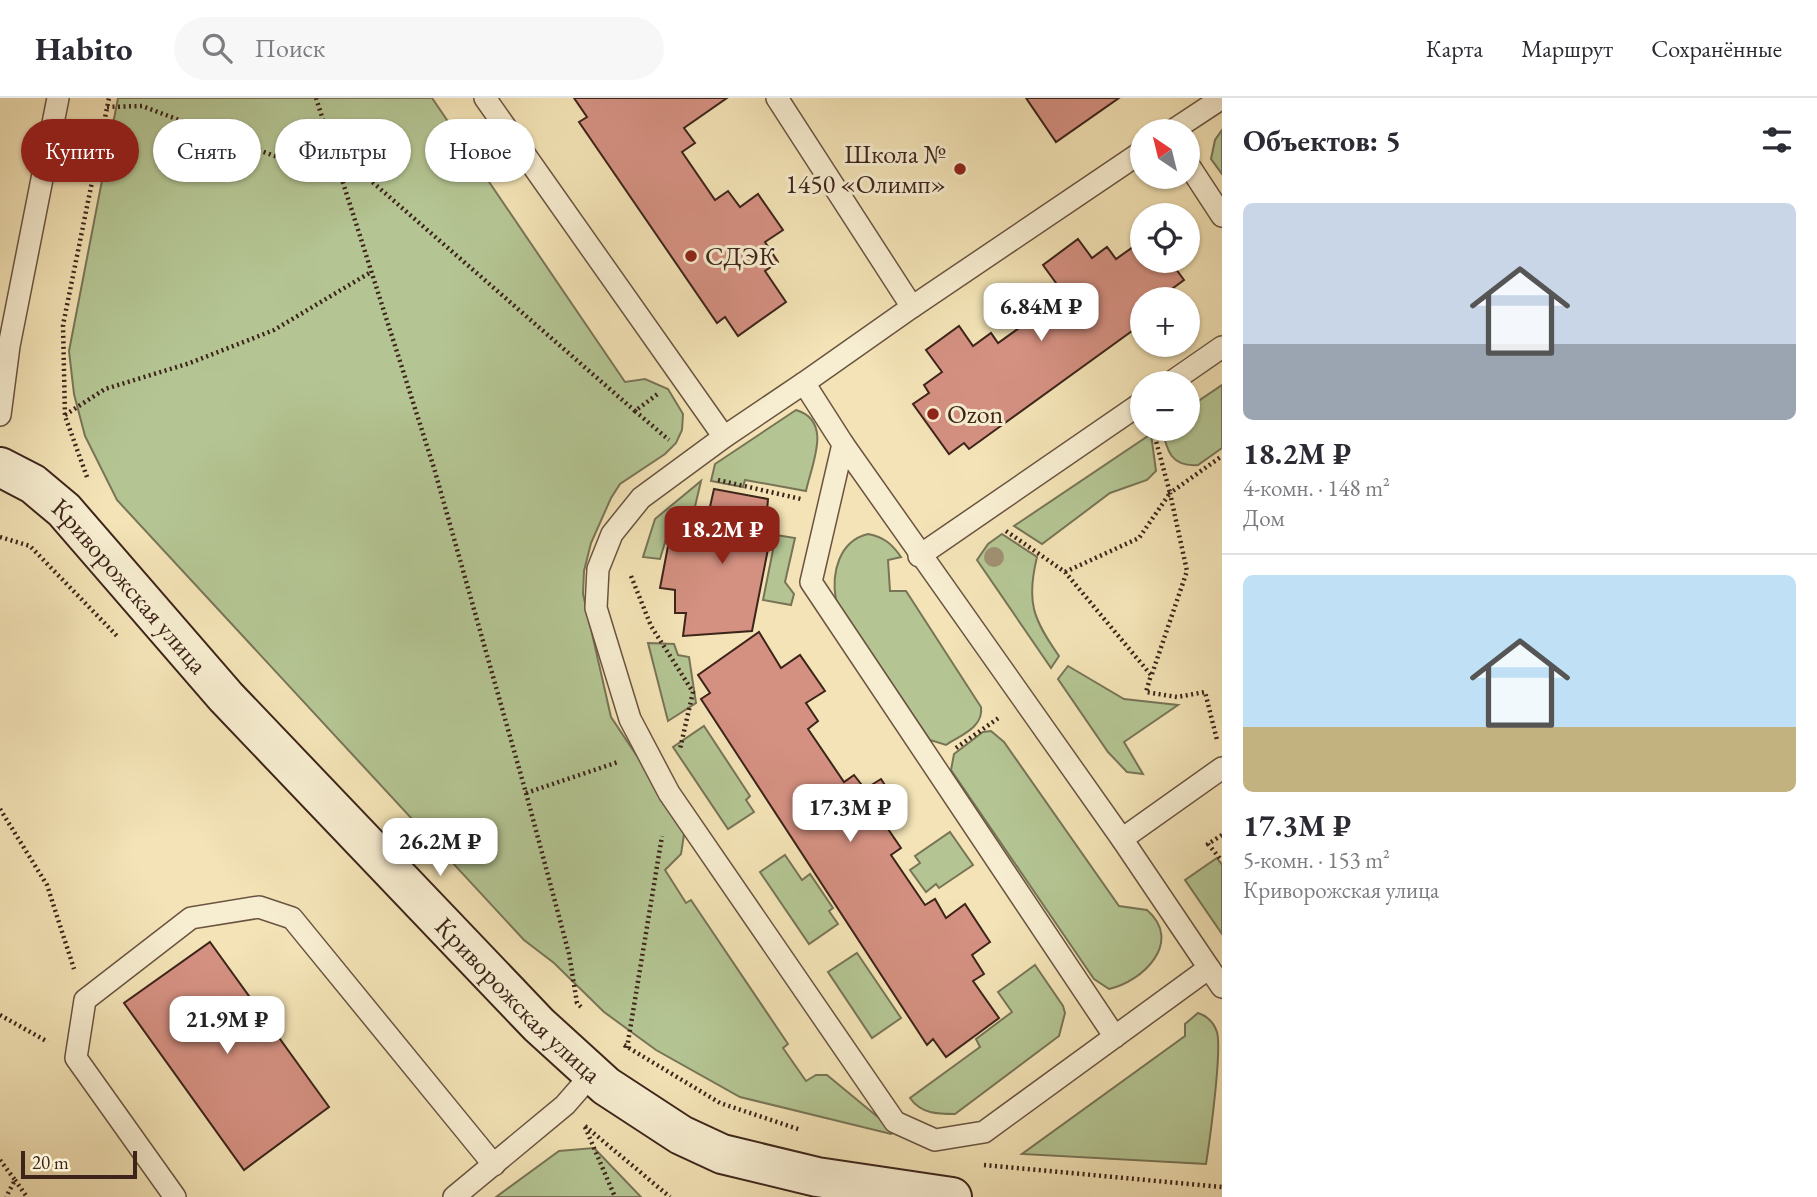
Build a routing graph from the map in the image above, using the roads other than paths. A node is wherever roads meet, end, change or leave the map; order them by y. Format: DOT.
graph roads {
  1 [pos="58,98"];
  2 [pos="485,98"];
  3 [pos="777,98"];
  4 [pos="1222,98"];
  5 [pos="1190,119"];
  6 [pos="1130,160"];
  7 [pos="1200,182"];
  8 [pos="1222,216"];
  9 [pos="912,307"];
  10 [pos="1222,347"];
  11 [pos="1187,371"];
  12 [pos="804,383"];
  13 [pos="1130,411"];
  14 [pos="0,415"];
  15 [pos="724,437"];
  16 [pos="843,444"];
  17 [pos="0,467"];
  18 [pos="919,556"];
  19 [pos="1220,769"];
  20 [pos="1122,839"];
  21 [pos="1209,968"];
  22 [pos="1222,987"];
  23 [pos="1115,1037"];
  24 [pos="592,1074"];
  25 [pos="494,1165"];
  26 [pos="175,1197"];
  27 [pos="454,1197"];
  28 [pos="952,1197"];
  1 -- 14 [label="lane"];
  2 -- 15 [label="lane"];
  3 -- 9 [label="lane"];
  4 -- 5 [label="lane"];
  6 -- 9 [label="lane"];
  7 -- 8 [label="lane"];
  9 -- 12 [label="lane"];
  10 -- 11 [label="lane"];
  12 -- 15 [label="lane"];
  12 -- 16 [label="lane"];
  13 -- 18 [label="lane"];
  15 -- 23 [label="lane"];
  16 -- 18 [label="lane"];
  16 -- 23 [label="lane"];
  17 -- 24 [label="street, Криворожская улица"];
  18 -- 20 [label="lane"];
  19 -- 20 [label="lane"];
  20 -- 21 [label="lane"];
  21 -- 22 [label="lane"];
  21 -- 23 [label="lane"];
  24 -- 25 [label="lane"];
  24 -- 28 [label="street, Криворожская улица"];
  25 -- 26 [label="lane"];
  25 -- 27 [label="lane"];
}
